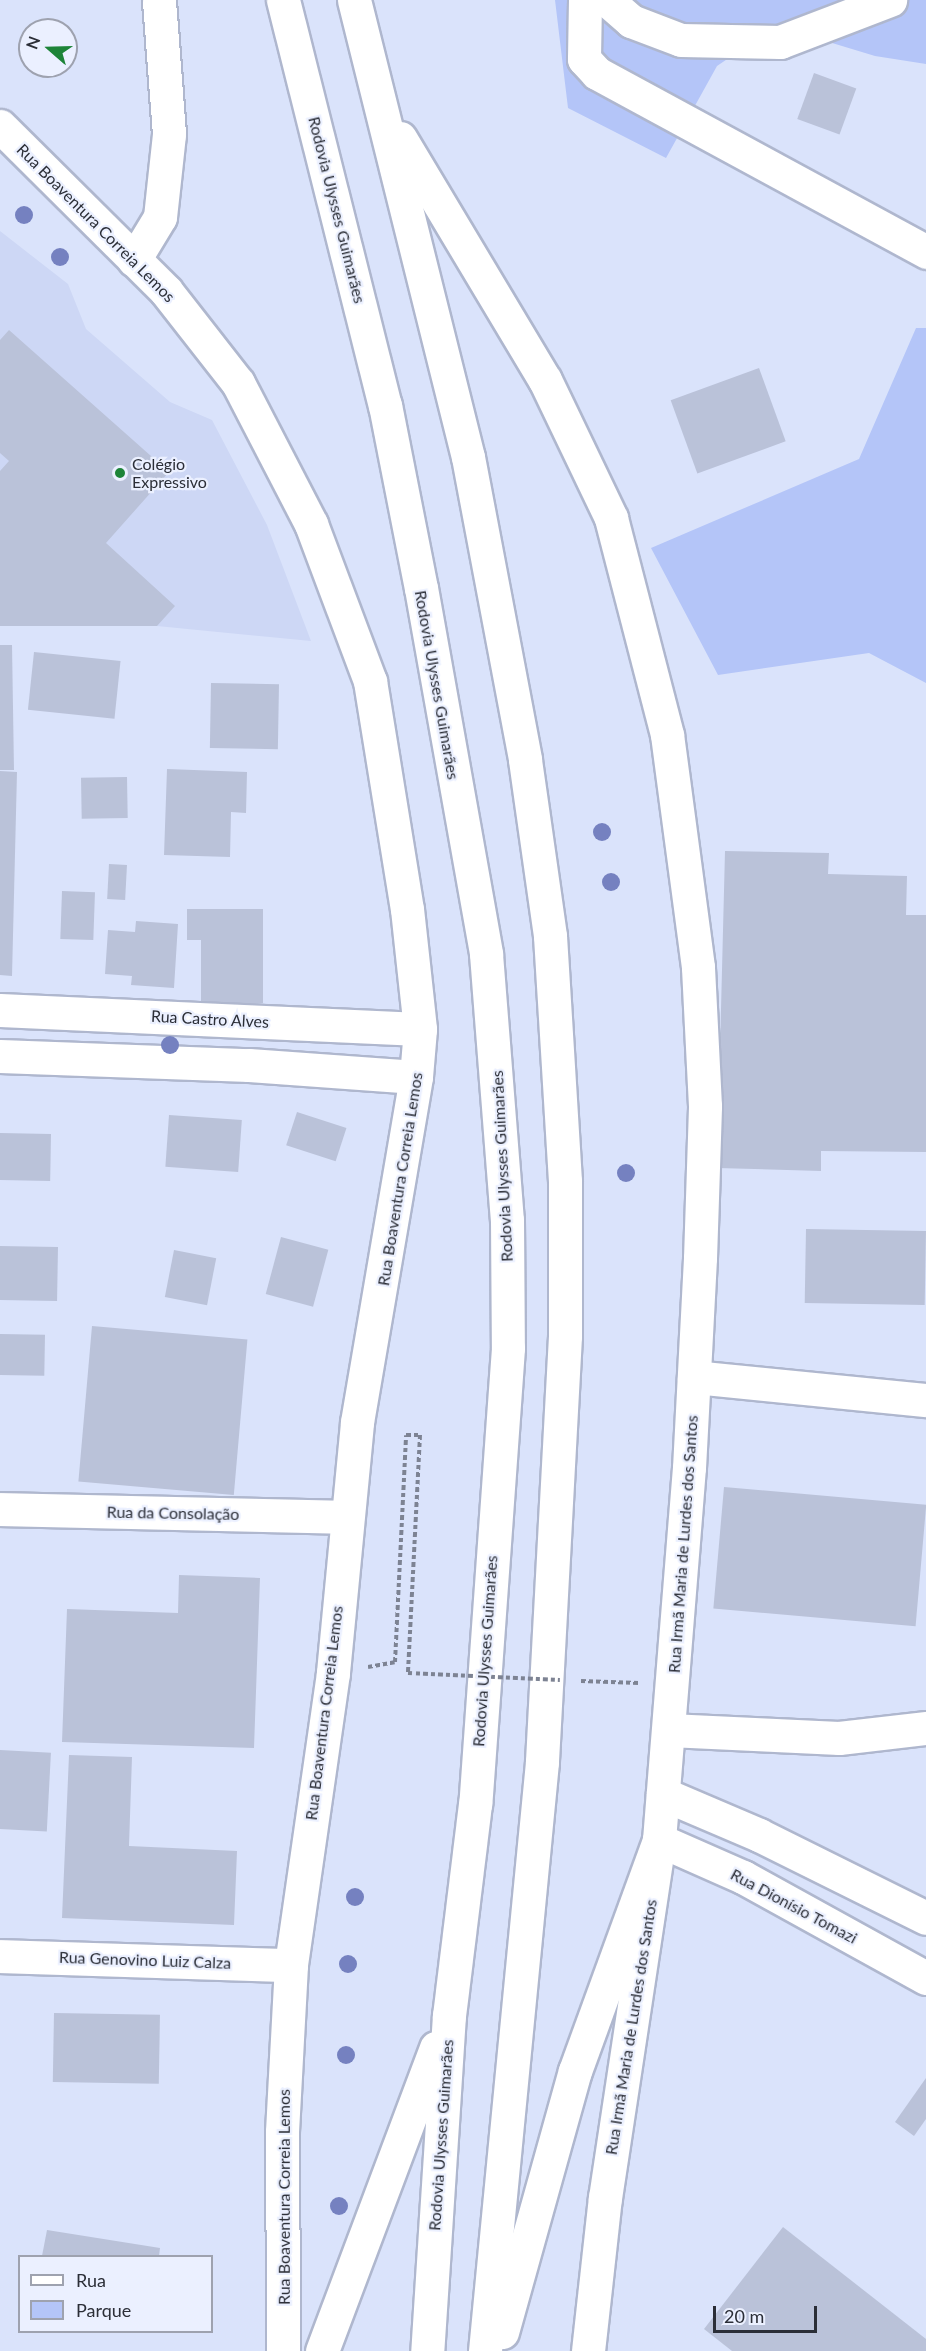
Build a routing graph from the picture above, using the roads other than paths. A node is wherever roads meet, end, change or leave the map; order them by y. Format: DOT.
graph roads {
  1 [pos="159,0"];
  2 [pos="283,0"];
  3 [pos="354,0"];
  4 [pos="585,0"];
  5 [pos="607,0"];
  6 [pos="890,0"];
  7 [pos="378,97"];
  8 [pos="0,126"];
  9 [pos="926,252"];
  10 [pos="134,260"];
  11 [pos="0,1010"];
  12 [pos="106,1014"];
  13 [pos="247,1021"];
  14 [pos="420,1029"];
  15 [pos="0,1056"];
  16 [pos="106,1060"];
  17 [pos="249,1065"];
  18 [pos="416,1077"];
  19 [pos="694,1377"];
  20 [pos="926,1400"];
  21 [pos="0,1509"];
  22 [pos="346,1517"];
  23 [pos="926,1728"];
  24 [pos="669,1730"];
  25 [pos="663,1794"];
  26 [pos="659,1840"];
  27 [pos="886,1897"];
  28 [pos="926,1918"];
  29 [pos="863,1943"];
  30 [pos="0,1956"];
  31 [pos="291,1965"];
  32 [pos="926,1978"];
  33 [pos="449,2016"];
  34 [pos="594,2348"];
  35 [pos="283,2351"];
  36 [pos="322,2351"];
  37 [pos="426,2351"];
  38 [pos="485,2351"];
  39 [pos="496,2351"];
  1 -- 10 [label="main road"];
  2 -- 33 [label="main road, Rodovia Ulysses Guimarães"];
  3 -- 7 [label="main road"];
  4 -- 9 [label="main road"];
  5 -- 6 [label="main road"];
  7 -- 19 [label="main road, Rua Irmã Maria de Lurdes dos Santos"];
  7 -- 38 [label="main road"];
  8 -- 10 [label="main road, Rua Boaventura Correia Lemos"];
  10 -- 14 [label="main road, Rua Boaventura Correia Lemos"];
  11 -- 12 [label="main road, Rua Castro Alves"];
  12 -- 13 [label="main road, Rua Castro Alves"];
  12 -- 16 [label="main road"];
  13 -- 14 [label="main road, Rua Castro Alves"];
  13 -- 17 [label="main road"];
  14 -- 18 [label="main road, Rua Boaventura Correia Lemos"];
  15 -- 16 [label="main road"];
  16 -- 17 [label="main road"];
  17 -- 18 [label="main road"];
  18 -- 22 [label="main road, Rua Boaventura Correia Lemos"];
  19 -- 20 [label="main road"];
  19 -- 24 [label="main road, Rua Irmã Maria de Lurdes dos Santos"];
  21 -- 22 [label="main road, Rua da Consolação"];
  22 -- 31 [label="main road, Rua Boaventura Correia Lemos"];
  23 -- 24 [label="main road"];
  24 -- 25 [label="main road, Rua Irmã Maria de Lurdes dos Santos"];
  25 -- 26 [label="main road, Rua Irmã Maria de Lurdes dos Santos"];
  25 -- 27 [label="main road"];
  26 -- 29 [label="main road, Rua Dionísio Tomazi"];
  26 -- 34 [label="main road, Rua Irmã Maria de Lurdes dos Santos"];
  26 -- 39 [label="main road"];
  27 -- 28 [label="main road"];
  27 -- 29 [label="main road"];
  29 -- 32 [label="main road, Rua Dionísio Tomazi"];
  30 -- 31 [label="main road, Rua Genovino Luiz Calza"];
  31 -- 35 [label="main road, Rua Boaventura Correia Lemos"];
  33 -- 36 [label="main road"];
  33 -- 37 [label="main road, Rodovia Ulysses Guimarães"];
}
